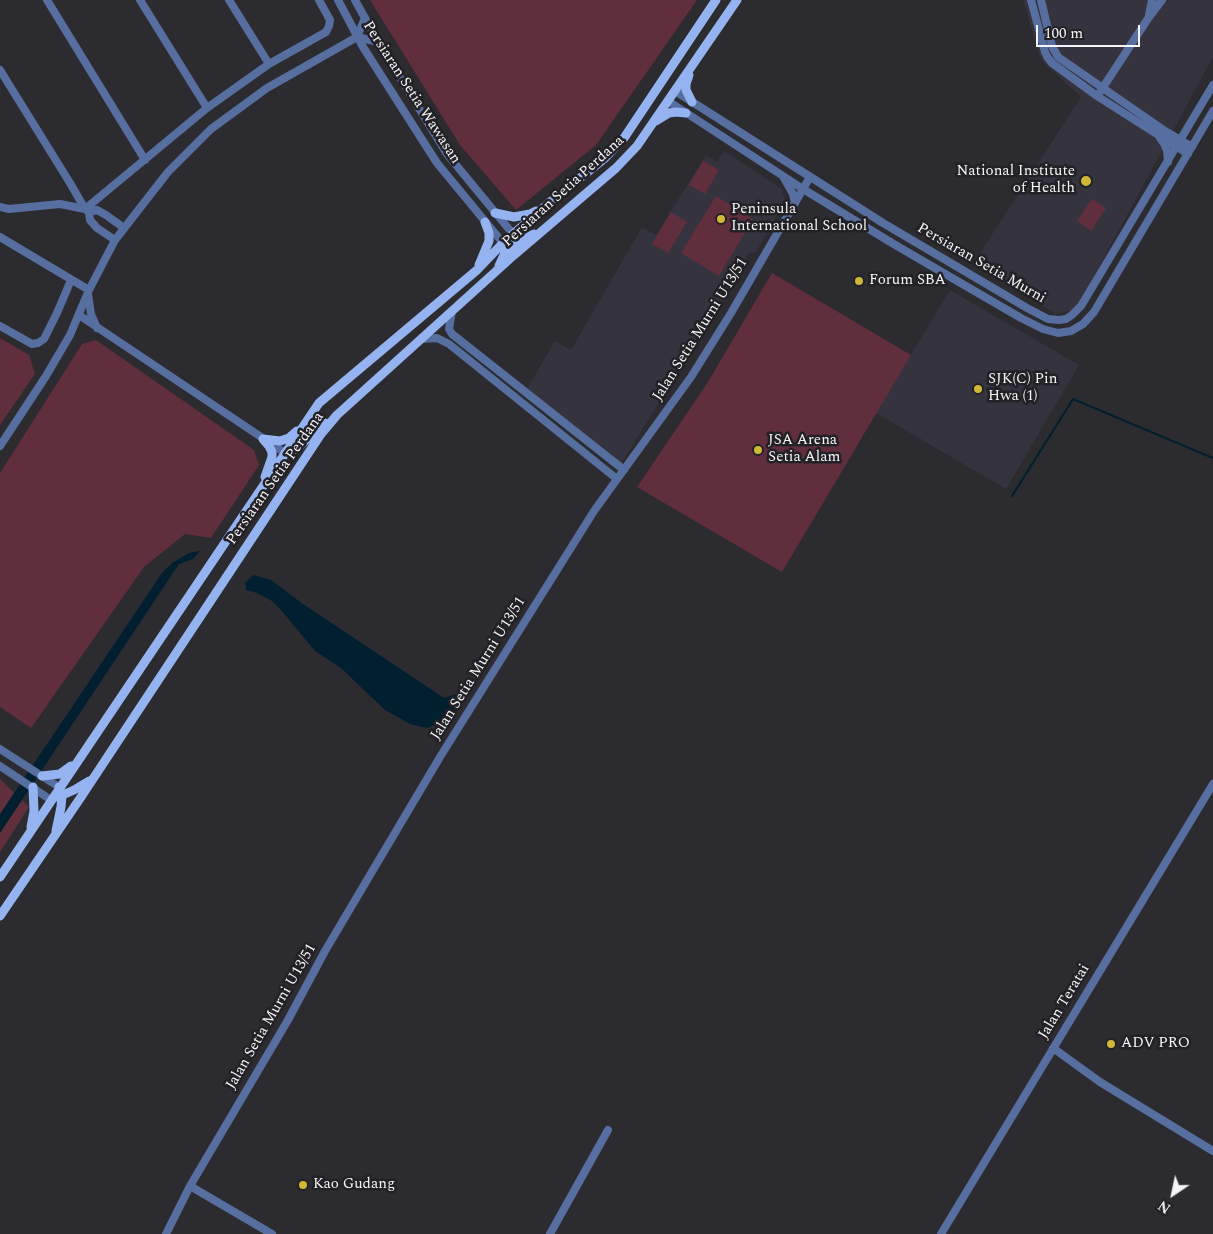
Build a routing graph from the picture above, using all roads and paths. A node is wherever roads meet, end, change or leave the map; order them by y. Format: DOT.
graph roads {
  1 [pos="47,0"];
  2 [pos="140,0"];
  3 [pos="229,0"];
  4 [pos="319,0"];
  5 [pos="338,0"];
  6 [pos="355,0"];
  7 [pos="716,0"];
  8 [pos="736,0"];
  9 [pos="1031,0"];
  10 [pos="1041,0"];
  11 [pos="1152,0"];
  12 [pos="1162,0"];
  13 [pos="1149,16"];
  14 [pos="365,18"];
  15 [pos="357,37"];
  16 [pos="378,42"];
  17 [pos="695,61"];
  18 [pos="269,64"];
  19 [pos="672,67"];
  20 [pos="0,70"];
  21 [pos="1213,85"];
  22 [pos="1102,88"];
  23 [pos="675,91"];
  24 [pos="665,92"];
  25 [pos="1097,96"];
  26 [pos="668,101"];
  27 [pos="692,102"];
  28 [pos="207,108"];
  29 [pos="644,109"];
  30 [pos="1213,111"];
  31 [pos="686,113"];
  32 [pos="1192,121"];
  33 [pos="652,124"];
  34 [pos="1162,134"];
  35 [pos="1181,140"];
  36 [pos="1192,146"];
  37 [pos="1176,147"];
  38 [pos="1188,154"];
  39 [pos="145,160"];
  40 [pos="1168,162"];
  41 [pos="782,175"];
  42 [pos="810,177"];
  43 [pos="803,189"];
  44 [pos="821,200"];
  45 [pos="549,203"];
  46 [pos="795,203"];
  47 [pos="0,207"];
  48 [pos="87,211"];
  49 [pos="495,213"];
  50 [pos="485,222"];
  51 [pos="124,228"];
  52 [pos="544,230"];
  53 [pos="513,234"];
  54 [pos="0,237"];
  55 [pos="114,240"];
  56 [pos="508,244"];
  57 [pos="477,270"];
  58 [pos="496,271"];
  59 [pos="71,280"];
  60 [pos="88,291"];
  61 [pos="452,311"];
  62 [pos="79,315"];
  63 [pos="0,326"];
  64 [pos="97,328"];
  65 [pos="72,331"];
  66 [pos="421,339"];
  67 [pos="334,418"];
  68 [pos="307,420"];
  69 [pos="263,439"];
  70 [pos="0,446"];
  71 [pos="285,453"];
  72 [pos="624,470"];
  73 [pos="617,479"];
  74 [pos="262,487"];
  75 [pos="0,749"];
  76 [pos="77,761"];
  77 [pos="0,766"];
  78 [pos="41,775"];
  79 [pos="93,778"];
  80 [pos="1213,784"];
  81 [pos="33,787"];
  82 [pos="61,792"];
  83 [pos="51,800"];
  84 [pos="30,832"];
  85 [pos="55,835"];
  86 [pos="0,877"];
  87 [pos="0,916"];
  88 [pos="1053,1048"];
  89 [pos="608,1130"];
  90 [pos="1213,1151"];
  91 [pos="190,1186"];
  92 [pos="166,1234"];
  93 [pos="272,1234"];
  94 [pos="550,1234"];
  95 [pos="941,1234"];
  1 -- 39 [label="street"];
  2 -- 28 [label="street"];
  3 -- 18 [label="street"];
  4 -- 18 [label="street"];
  5 -- 15 [label="street, Persiaran Setia Wawasan"];
  6 -- 14 [label="street, Persiaran Setia Wawasan"];
  7 -- 19 [label="main road, Persiaran Setia Perdana"];
  8 -- 17 [label="main road, Persiaran Setia Perdana"];
  9 -- 25 [label="street"];
  10 -- 22 [label="street"];
  11 -- 13 [label="street"];
  12 -- 13 [label="street"];
  13 -- 22 [label="street"];
  14 -- 15 [label="street"];
  14 -- 16 [label="street, Persiaran Setia Wawasan"];
  15 -- 16 [label="street"];
  15 -- 50 [label="street, Persiaran Setia Wawasan"];
  15 -- 51 [label="street"];
  16 -- 49 [label="street, Persiaran Setia Wawasan"];
  17 -- 23 [label="main road, Persiaran Setia Perdana"];
  17 -- 27 [label="main road"];
  18 -- 28 [label="street"];
  19 -- 24 [label="main road"];
  19 -- 29 [label="main road, Persiaran Setia Perdana"];
  20 -- 48 [label="street"];
  21 -- 32 [label="street, Persiaran Setia Murni"];
  22 -- 25 [label="street"];
  22 -- 34 [label="street"];
  23 -- 24 [label="main road"];
  23 -- 26 [label="main road, Persiaran Setia Perdana"];
  23 -- 27 [label="street, Persiaran Setia Murni"];
  24 -- 26 [label="main road"];
  24 -- 29 [label="main road"];
  25 -- 34 [label="street"];
  26 -- 31 [label="street, Persiaran Setia Murni"];
  26 -- 33 [label="main road, Persiaran Setia Perdana"];
  27 -- 42 [label="street, Persiaran Setia Murni"];
  28 -- 39 [label="street"];
  29 -- 45 [label="main road, Persiaran Setia Perdana"];
  30 -- 36 [label="street, Persiaran Setia Murni"];
  31 -- 33 [label="main road"];
  31 -- 41 [label="street, Persiaran Setia Murni"];
  32 -- 34 [label="street"];
  32 -- 35 [label="street, Persiaran Setia Murni"];
  33 -- 52 [label="main road, Persiaran Setia Perdana"];
  34 -- 35 [label="street"];
  34 -- 37 [label="street"];
  34 -- 40 [label="street"];
  35 -- 36 [label="street"];
  35 -- 37 [label="street, Persiaran Setia Murni"];
  36 -- 38 [label="street, Persiaran Setia Murni"];
  37 -- 38 [label="street"];
  37 -- 40 [label="street, Persiaran Setia Murni"];
  38 -- 44 [label="street, Persiaran Setia Murni"];
  39 -- 48 [label="street"];
  40 -- 42 [label="street, Persiaran Setia Murni"];
  41 -- 43 [label="street, Persiaran Setia Murni"];
  41 -- 46 [label="street"];
  42 -- 43 [label="street, Jalan Setia Murni U13/51"];
  43 -- 44 [label="street, Persiaran Setia Murni"];
  43 -- 46 [label="street, Jalan Setia Murni U13/51"];
  44 -- 46 [label="street"];
  45 -- 49 [label="main road"];
  45 -- 53 [label="main road, Persiaran Setia Perdana"];
  46 -- 72 [label="street, Jalan Setia Murni U13/51"];
  47 -- 48 [label="street"];
  48 -- 51 [label="street"];
  48 -- 55 [label="street"];
  49 -- 53 [label="street, Persiaran Setia Wawasan"];
  50 -- 56 [label="street, Persiaran Setia Wawasan"];
  50 -- 57 [label="main road"];
  51 -- 55 [label="street"];
  52 -- 56 [label="main road"];
  52 -- 58 [label="main road, Persiaran Setia Perdana"];
  53 -- 56 [label="main road"];
  54 -- 59 [label="street"];
  55 -- 60 [label="street"];
  56 -- 57 [label="main road, Persiaran Setia Perdana"];
  56 -- 58 [label="main road"];
  57 -- 68 [label="main road, Persiaran Setia Perdana"];
  58 -- 61 [label="main road, Persiaran Setia Perdana"];
  59 -- 60 [label="street"];
  59 -- 63 [label="street"];
  60 -- 62 [label="street"];
  60 -- 64 [label="street"];
  61 -- 66 [label="main road, Persiaran Setia Perdana"];
  61 -- 72 [label="street"];
  62 -- 64 [label="street"];
  62 -- 65 [label="street"];
  64 -- 65 [label="street"];
  64 -- 69 [label="street"];
  65 -- 70 [label="street"];
  66 -- 67 [label="main road, Persiaran Setia Perdana"];
  66 -- 73 [label="street"];
  67 -- 71 [label="main road"];
  67 -- 79 [label="main road, Persiaran Setia Perdana"];
  68 -- 69 [label="main road"];
  68 -- 71 [label="main road, Persiaran Setia Perdana"];
  69 -- 71 [label="street"];
  69 -- 74 [label="main road"];
  71 -- 74 [label="main road, Persiaran Setia Perdana"];
  72 -- 73 [label="street, Jalan Setia Murni U13/51"];
  73 -- 91 [label="street, Jalan Setia Murni U13/51"];
  74 -- 76 [label="main road, Persiaran Setia Perdana"];
  75 -- 78 [label="street"];
  76 -- 78 [label="main road"];
  76 -- 82 [label="main road, Persiaran Setia Perdana"];
  77 -- 81 [label="street"];
  78 -- 82 [label="street"];
  79 -- 82 [label="main road"];
  79 -- 85 [label="main road, Persiaran Setia Perdana"];
  80 -- 88 [label="street, Jalan Teratai"];
  81 -- 83 [label="street"];
  81 -- 84 [label="main road"];
  82 -- 83 [label="main road, Persiaran Setia Perdana"];
  82 -- 85 [label="main road"];
  83 -- 84 [label="main road, Persiaran Setia Perdana"];
  84 -- 86 [label="main road, Persiaran Setia Perdana"];
  85 -- 87 [label="main road, Persiaran Setia Perdana"];
  88 -- 90 [label="street"];
  88 -- 95 [label="street, Jalan Teratai"];
  89 -- 94 [label="street"];
  91 -- 92 [label="street, Jalan Setia Murni U13/51"];
  91 -- 93 [label="street"];
}
